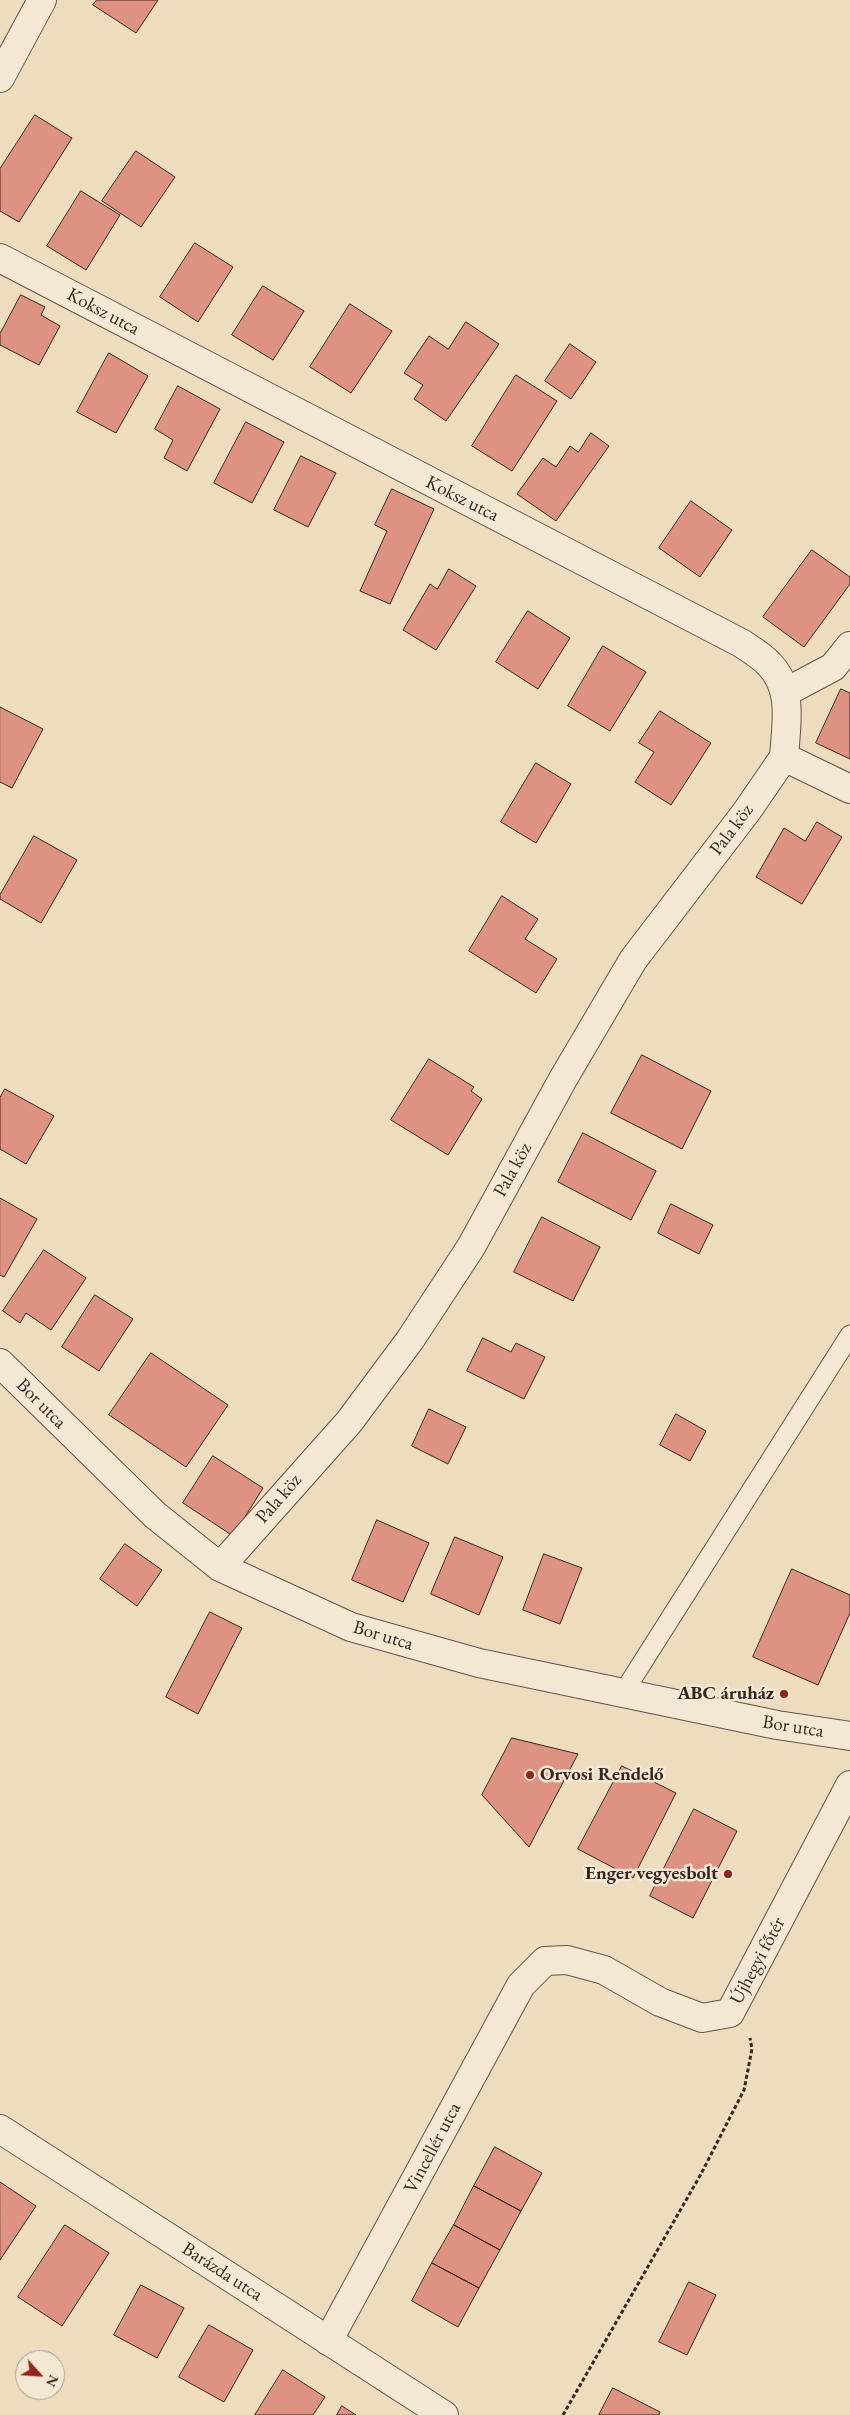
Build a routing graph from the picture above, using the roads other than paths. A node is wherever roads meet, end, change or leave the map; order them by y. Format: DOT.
graph roads {
  1 [pos="42,0"];
  2 [pos="0,78"];
  3 [pos="0,258"];
  4 [pos="850,646"];
  5 [pos="786,692"];
  6 [pos="784,757"];
  7 [pos="850,789"];
  8 [pos="850,1335"];
  9 [pos="0,1363"];
  10 [pos="220,1567"];
  11 [pos="623,1693"];
  12 [pos="850,1736"];
  13 [pos="850,1785"];
  14 [pos="544,1962"];
  15 [pos="0,2129"];
  16 [pos="328,2341"];
  17 [pos="444,2415"];
  1 -- 2 [label="street"];
  3 -- 5 [label="street, Koksz utca"];
  4 -- 5 [label="street"];
  5 -- 6 [label="street, Koksz utca"];
  6 -- 7 [label="street"];
  6 -- 10 [label="street, Pala köz"];
  8 -- 11 [label="lane"];
  9 -- 10 [label="street, Bor utca"];
  10 -- 11 [label="street, Bor utca"];
  11 -- 12 [label="street, Bor utca"];
  13 -- 14 [label="street, Újhegyi főtér"];
  14 -- 16 [label="street, Vincellér utca"];
  15 -- 16 [label="street, Barázda utca"];
  16 -- 17 [label="street, Barázda utca"];
}
